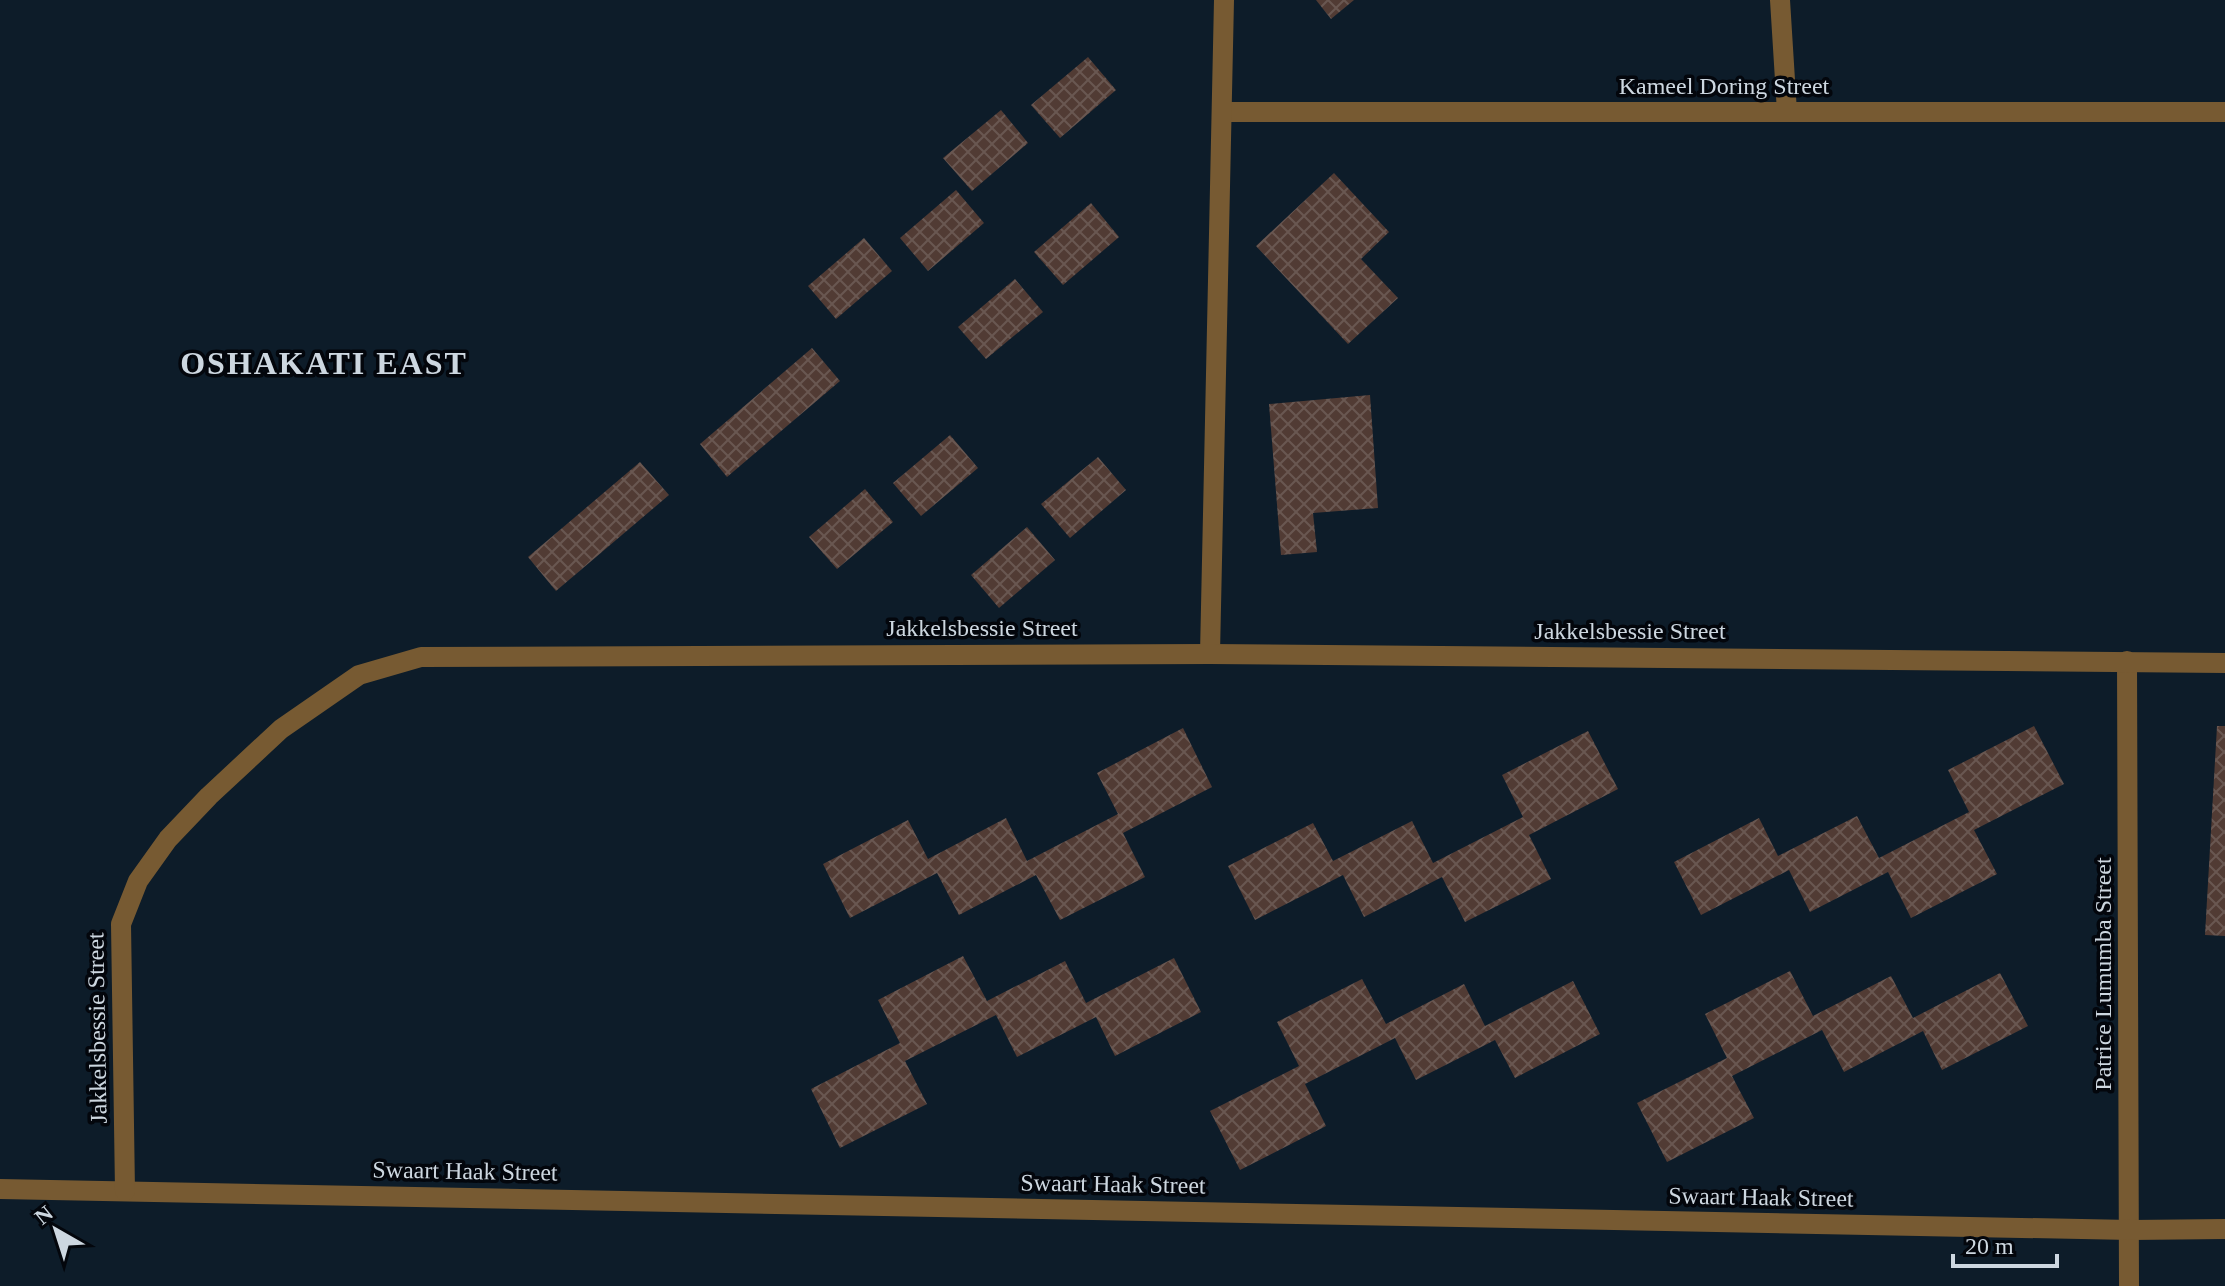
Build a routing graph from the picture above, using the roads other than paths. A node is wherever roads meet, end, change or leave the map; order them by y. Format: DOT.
graph roads {
  1 [pos="1224,0"];
  2 [pos="1780,0"];
  3 [pos="1223,112"];
  4 [pos="1787,112"];
  5 [pos="2225,112"];
  6 [pos="1210,654"];
  7 [pos="2127,661"];
  8 [pos="2225,663"];
  9 [pos="0,1189"];
  10 [pos="125,1191"];
  11 [pos="2225,1229"];
  12 [pos="2131,1230"];
  13 [pos="2129,1286"];
  1 -- 3 [label="street"];
  2 -- 4 [label="street"];
  3 -- 4 [label="street, Kameel Doring Street"];
  3 -- 6 [label="street"];
  4 -- 5 [label="street, Kameel Doring Street"];
  6 -- 7 [label="street, Jakkelsbessie Street"];
  6 -- 10 [label="street, Jakkelsbessie Street"];
  7 -- 8 [label="street, Jakkelsbessie Street"];
  7 -- 12 [label="street, Patrice Lumumba Street"];
  9 -- 10 [label="street, Swaart Haak Street"];
  10 -- 12 [label="street, Swaart Haak Street"];
  11 -- 12 [label="street, Swaart Haak Street"];
  12 -- 13 [label="street, Patrice Lumumba Street"];
}
